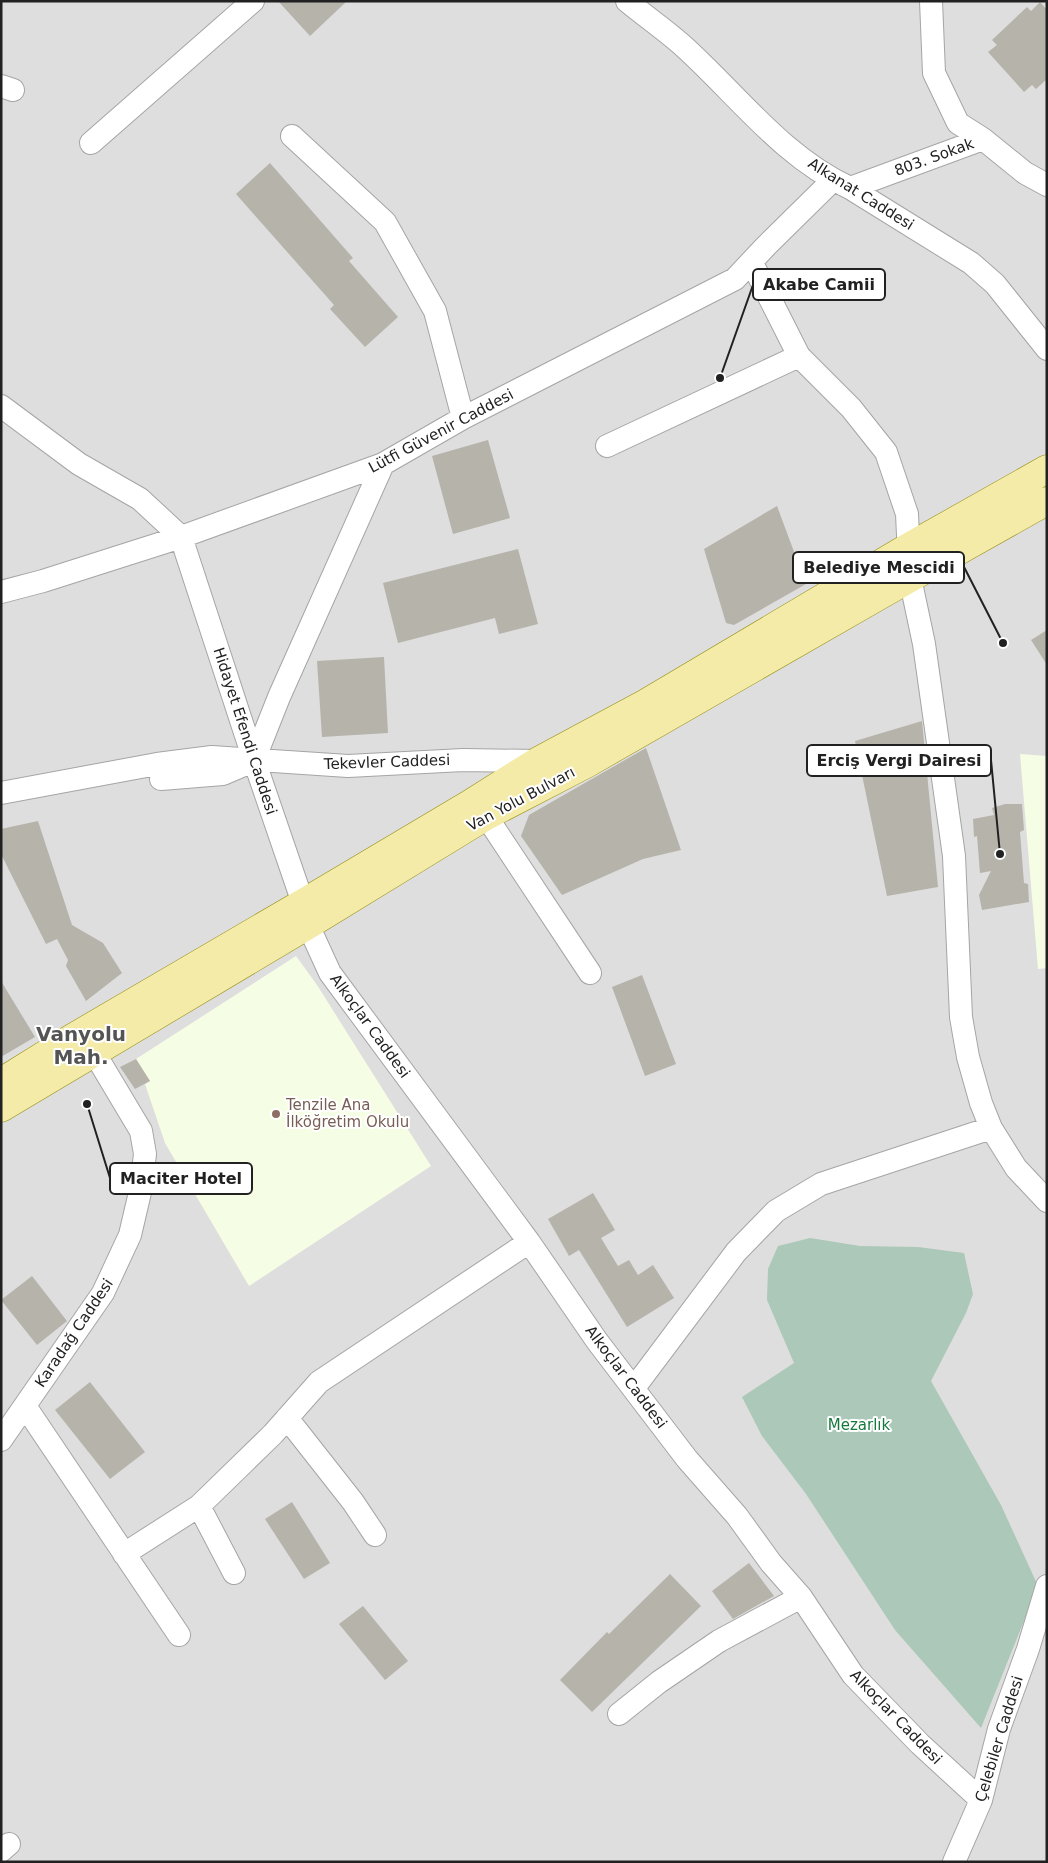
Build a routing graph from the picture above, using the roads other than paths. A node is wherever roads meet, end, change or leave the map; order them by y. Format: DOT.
graph roads {
  1 [pos="253,1"];
  2 [pos="627,1"];
  3 [pos="931,1"];
  4 [pos="292,136"];
  5 [pos="983,139"];
  6 [pos="92,143"];
  7 [pos="841,184"];
  8 [pos="1047,185"];
  9 [pos="752,263"];
  10 [pos="1047,349"];
  11 [pos="799,356"];
  12 [pos="1,406"];
  13 [pos="463,418"];
  14 [pos="607,446"];
  15 [pos="383,464"];
  16 [pos="1047,469"];
  17 [pos="1047,501"];
  18 [pos="181,537"];
  19 [pos="907,548"];
  20 [pos="910,578"];
  21 [pos="1,592"];
  22 [pos="254,760"];
  23 [pos="538,761"];
  24 [pos="1,793"];
  25 [pos="1,808"];
  26 [pos="486,816"];
  27 [pos="306,914"];
  28 [pos="590,973"];
  29 [pos="95,1054"];
  30 [pos="1,1082"];
  31 [pos="1,1108"];
  32 [pos="991,1128"];
  33 [pos="1047,1201"];
  34 [pos="529,1242"];
  35 [pos="634,1388"];
  36 [pos="25,1406"];
  37 [pos="287,1418"];
  38 [pos="1,1440"];
  39 [pos="199,1506"];
  40 [pos="375,1535"];
  41 [pos="124,1554"];
  42 [pos="234,1573"];
  43 [pos="1047,1586"];
  44 [pos="801,1597"];
  45 [pos="178,1635"];
  46 [pos="619,1714"];
  47 [pos="981,1800"];
  48 [pos="954,1862"];
  1 -- 6 [label="street"];
  2 -- 7 [label="street, Alkanat Caddesi"];
  3 -- 5 [label="street, 803. Sokak"];
  4 -- 13 [label="street"];
  5 -- 7 [label="street, 803. Sokak"];
  5 -- 8 [label="street"];
  7 -- 9 [label="street, Lütfi Güvenir Caddesi"];
  7 -- 10 [label="street, Alkanat Caddesi"];
  9 -- 11 [label="street"];
  9 -- 13 [label="street, Lütfi Güvenir Caddesi"];
  11 -- 14 [label="street"];
  11 -- 19 [label="street"];
  12 -- 18 [label="street"];
  13 -- 15 [label="street, Lütfi Güvenir Caddesi"];
  15 -- 18 [label="street, Lütfi Güvenir Caddesi"];
  15 -- 22 [label="street"];
  16 -- 19 [label="main road"];
  17 -- 20 [label="main road, Van Yolu Bulvarı"];
  18 -- 21 [label="street, Lütfi Güvenir Caddesi"];
  18 -- 22 [label="street, Hidayet Efendi Caddesi"];
  19 -- 20 [label="street"];
  19 -- 23 [label="main road"];
  20 -- 26 [label="main road, Van Yolu Bulvarı"];
  20 -- 32 [label="street"];
  22 -- 23 [label="street, Tekevler Caddesi"];
  22 -- 24 [label="street"];
  22 -- 25 [label="street, Tekevler Caddesi"];
  22 -- 27 [label="street, Hidayet Efendi Caddesi"];
  23 -- 27 [label="main road"];
  26 -- 27 [label="main road, Van Yolu Bulvarı"];
  26 -- 28 [label="street"];
  27 -- 29 [label="main road, Van Yolu Bulvarı"];
  27 -- 30 [label="main road"];
  27 -- 34 [label="street, Alkoçlar Caddesi"];
  29 -- 31 [label="main road, Van Yolu Bulvarı"];
  29 -- 36 [label="street, Karadağ Caddesi"];
  32 -- 33 [label="street"];
  32 -- 35 [label="street"];
  34 -- 35 [label="street, Alkoçlar Caddesi"];
  34 -- 37 [label="street"];
  35 -- 44 [label="street, Alkoçlar Caddesi"];
  36 -- 38 [label="street, Karadağ Caddesi"];
  36 -- 41 [label="street"];
  37 -- 39 [label="street"];
  37 -- 40 [label="street"];
  39 -- 41 [label="street"];
  39 -- 42 [label="street"];
  41 -- 45 [label="street"];
  43 -- 47 [label="street, Çelebiler Caddesi"];
  44 -- 46 [label="street"];
  44 -- 47 [label="street, Alkoçlar Caddesi"];
  47 -- 48 [label="street, Çelebiler Caddesi"];
}
